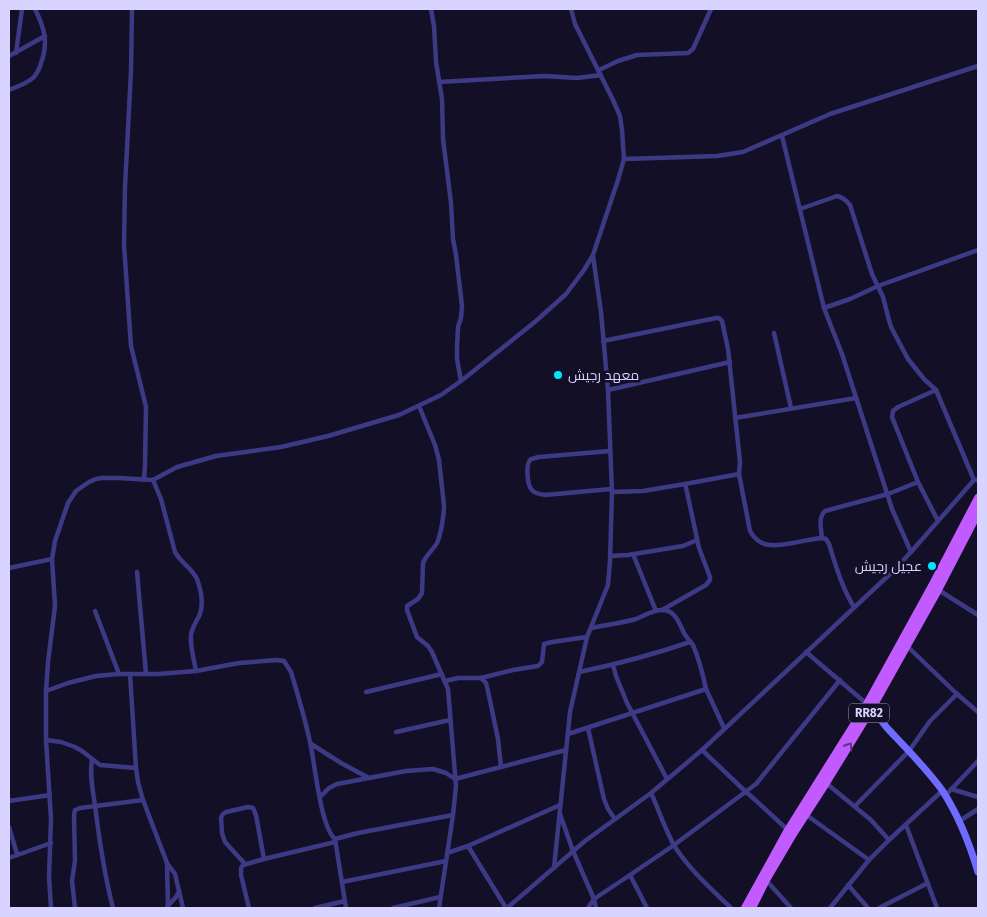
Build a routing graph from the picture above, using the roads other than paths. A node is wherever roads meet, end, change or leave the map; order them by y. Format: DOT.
graph roads {
  1 [pos="22,9"];
  2 [pos="35,9"];
  3 [pos="132,9"];
  4 [pos="431,9"];
  5 [pos="571,9"];
  6 [pos="711,9"];
  7 [pos="46,36"];
  8 [pos="16,53"];
  9 [pos="9,56"];
  10 [pos="978,66"];
  11 [pos="600,72"];
  12 [pos="439,82"];
  13 [pos="9,90"];
  14 [pos="782,136"];
  15 [pos="624,159"];
  16 [pos="800,209"];
  17 [pos="978,250"];
  18 [pos="593,255"];
  19 [pos="878,286"];
  20 [pos="824,308"];
  21 [pos="774,333"];
  22 [pos="604,341"];
  23 [pos="730,362"];
  24 [pos="461,382"];
  25 [pos="608,390"];
  26 [pos="936,390"];
  27 [pos="856,398"];
  28 [pos="419,406"];
  29 [pos="791,408"];
  30 [pos="736,418"];
  31 [pos="610,451"];
  32 [pos="739,474"];
  33 [pos="144,480"];
  34 [pos="153,480"];
  35 [pos="976,480"];
  36 [pos="918,482"];
  37 [pos="685,484"];
  38 [pos="611,491"];
  39 [pos="888,494"];
  40 [pos="978,498"];
  41 [pos="975,519"];
  42 [pos="938,521"];
  43 [pos="822,538"];
  44 [pos="698,540"];
  45 [pos="911,552"];
  46 [pos="633,554"];
  47 [pos="610,556"];
  48 [pos="52,559"];
  49 [pos="9,568"];
  50 [pos="137,572"];
  51 [pos="935,588"];
  52 [pos="854,607"];
  53 [pos="662,610"];
  54 [pos="95,611"];
  55 [pos="656,611"];
  56 [pos="978,615"];
  57 [pos="591,628"];
  58 [pos="587,636"];
  59 [pos="690,642"];
  60 [pos="907,646"];
  61 [pos="806,652"];
  62 [pos="613,665"];
  63 [pos="196,671"];
  64 [pos="579,672"];
  65 [pos="119,674"];
  66 [pos="130,674"];
  67 [pos="146,674"];
  68 [pos="442,674"];
  69 [pos="481,678"];
  70 [pos="840,680"];
  71 [pos="445,681"];
  72 [pos="706,689"];
  73 [pos="46,690"];
  74 [pos="366,692"];
  75 [pos="957,694"];
  76 [pos="870,706"];
  77 [pos="978,712"];
  78 [pos="633,714"];
  79 [pos="864,715"];
  80 [pos="450,720"];
  81 [pos="886,726"];
  82 [pos="588,728"];
  83 [pos="724,728"];
  84 [pos="396,732"];
  85 [pos="568,734"];
  86 [pos="46,740"];
  87 [pos="311,744"];
  88 [pos="566,750"];
  89 [pos="702,750"];
  90 [pos="909,751"];
  91 [pos="92,759"];
  92 [pos="978,761"];
  93 [pos="501,767"];
  94 [pos="136,768"];
  95 [pos="369,778"];
  96 [pos="455,779"];
  97 [pos="667,779"];
  98 [pos="826,783"];
  99 [pos="951,789"];
  100 [pos="746,792"];
  101 [pos="651,793"];
  102 [pos="944,794"];
  103 [pos="50,795"];
  104 [pos="320,797"];
  105 [pos="978,797"];
  106 [pos="143,800"];
  107 [pos="9,801"];
  108 [pos="560,805"];
  109 [pos="95,806"];
  110 [pos="855,806"];
  111 [pos="978,809"];
  112 [pos="560,812"];
  113 [pos="805,814"];
  114 [pos="453,815"];
  115 [pos="615,819"];
  116 [pos="958,822"];
  117 [pos="906,825"];
  118 [pos="9,827"];
  119 [pos="790,832"];
  120 [pos="335,840"];
  121 [pos="889,840"];
  122 [pos="51,843"];
  123 [pos="674,845"];
  124 [pos="468,846"];
  125 [pos="573,851"];
  126 [pos="447,852"];
  127 [pos="17,854"];
  128 [pos="9,858"];
  129 [pos="264,859"];
  130 [pos="869,860"];
  131 [pos="446,861"];
  132 [pos="167,863"];
  133 [pos="245,864"];
  134 [pos="554,869"];
  135 [pos="978,872"];
  136 [pos="630,875"];
  137 [pos="766,880"];
  138 [pos="342,882"];
  139 [pos="928,883"];
  140 [pos="848,885"];
  141 [pos="179,892"];
  142 [pos="440,897"];
  143 [pos="594,899"];
  144 [pos="345,901"];
  145 [pos="167,907"];
  146 [pos="51,908"];
  147 [pos="75,908"];
  148 [pos="113,908"];
  149 [pos="183,908"];
  150 [pos="249,908"];
  151 [pos="315,908"];
  152 [pos="346,908"];
  153 [pos="393,908"];
  154 [pos="439,908"];
  155 [pos="507,908"];
  156 [pos="588,908"];
  157 [pos="596,908"];
  158 [pos="647,908"];
  159 [pos="731,908"];
  160 [pos="745,908"];
  161 [pos="752,908"];
  162 [pos="792,908"];
  163 [pos="830,908"];
  164 [pos="868,908"];
  165 [pos="879,908"];
  166 [pos="937,908"];
  1 -- 8 [label="street"];
  2 -- 7 [label="street"];
  3 -- 33 [label="street"];
  4 -- 12 [label="street"];
  5 -- 11 [label="street"];
  6 -- 11 [label="street"];
  7 -- 8 [label="street"];
  7 -- 13 [label="street"];
  8 -- 9 [label="street"];
  10 -- 14 [label="street"];
  11 -- 12 [label="street"];
  11 -- 15 [label="street"];
  12 -- 24 [label="street"];
  14 -- 15 [label="street"];
  14 -- 16 [label="street"];
  15 -- 18 [label="street"];
  16 -- 19 [label="street"];
  16 -- 20 [label="street"];
  17 -- 19 [label="street"];
  18 -- 22 [label="street"];
  18 -- 24 [label="street"];
  19 -- 20 [label="street"];
  19 -- 26 [label="street"];
  20 -- 27 [label="street"];
  21 -- 29 [label="street"];
  22 -- 23 [label="street"];
  22 -- 25 [label="street"];
  23 -- 25 [label="street"];
  23 -- 30 [label="street"];
  24 -- 28 [label="street"];
  25 -- 31 [label="street"];
  26 -- 35 [label="street"];
  26 -- 36 [label="street"];
  27 -- 29 [label="street"];
  27 -- 39 [label="street"];
  28 -- 34 [label="street"];
  28 -- 68 [label="street"];
  29 -- 30 [label="street"];
  30 -- 32 [label="street"];
  31 -- 38 [label="street"];
  31 -- 38 [label="street"];
  32 -- 37 [label="street"];
  32 -- 43 [label="street"];
  33 -- 34 [label="street"];
  33 -- 48 [label="street"];
  34 -- 63 [label="street"];
  35 -- 42 [label="street"];
  36 -- 39 [label="street"];
  36 -- 42 [label="street"];
  37 -- 38 [label="street"];
  37 -- 44 [label="street"];
  38 -- 47 [label="street"];
  39 -- 43 [label="street"];
  39 -- 45 [label="street"];
  40 -- 41 [label="main road, RR82"];
  41 -- 51 [label="main road, RR82"];
  42 -- 45 [label="street"];
  43 -- 52 [label="street"];
  44 -- 46 [label="street"];
  44 -- 53 [label="street"];
  45 -- 52 [label="street"];
  46 -- 47 [label="street"];
  46 -- 55 [label="street"];
  47 -- 57 [label="street"];
  48 -- 49 [label="street"];
  48 -- 73 [label="street"];
  50 -- 67 [label="street"];
  51 -- 56 [label="street"];
  51 -- 60 [label="main road, RR82"];
  51 -- 76 [label="main road, RR82"];
  52 -- 61 [label="street"];
  53 -- 55 [label="street"];
  53 -- 59 [label="street"];
  54 -- 65 [label="street"];
  55 -- 57 [label="street"];
  57 -- 58 [label="street"];
  58 -- 64 [label="street"];
  58 -- 69 [label="street"];
  59 -- 62 [label="street"];
  59 -- 72 [label="street"];
  60 -- 75 [label="street"];
  60 -- 76 [label="main road, RR82"];
  61 -- 70 [label="street"];
  61 -- 83 [label="street"];
  62 -- 64 [label="street"];
  62 -- 78 [label="street"];
  63 -- 67 [label="street"];
  63 -- 87 [label="street"];
  64 -- 85 [label="street"];
  65 -- 66 [label="street"];
  65 -- 73 [label="street"];
  66 -- 67 [label="street"];
  66 -- 94 [label="street"];
  68 -- 71 [label="street"];
  68 -- 74 [label="street"];
  69 -- 71 [label="street"];
  69 -- 93 [label="street"];
  70 -- 76 [label="street"];
  70 -- 100 [label="street"];
  71 -- 80 [label="street"];
  72 -- 78 [label="street"];
  72 -- 83 [label="street"];
  73 -- 86 [label="street"];
  75 -- 77 [label="street"];
  75 -- 90 [label="street"];
  76 -- 79 [label="main road, RR82"];
  76 -- 81 [label="street"];
  78 -- 82 [label="street"];
  78 -- 97 [label="street"];
  79 -- 81 [label="street"];
  98 -- 79 [label="main road, RR82, one-way"];
  79 -- 119 [label="main road, RR82"];
  80 -- 84 [label="street"];
  80 -- 96 [label="street"];
  81 -- 90 [label="street"];
  82 -- 85 [label="street"];
  82 -- 115 [label="street"];
  83 -- 89 [label="street"];
  85 -- 88 [label="street"];
  86 -- 91 [label="street"];
  86 -- 103 [label="street"];
  87 -- 95 [label="street"];
  87 -- 104 [label="street"];
  88 -- 93 [label="street"];
  88 -- 108 [label="street"];
  89 -- 97 [label="street"];
  89 -- 100 [label="street"];
  90 -- 102 [label="street"];
  90 -- 110 [label="street"];
  91 -- 94 [label="street"];
  91 -- 109 [label="street"];
  92 -- 99 [label="street"];
  93 -- 96 [label="street"];
  94 -- 106 [label="street"];
  95 -- 96 [label="street"];
  95 -- 104 [label="street"];
  96 -- 114 [label="street"];
  97 -- 101 [label="street"];
  98 -- 110 [label="street"];
  98 -- 113 [label="main road, RR82"];
  99 -- 102 [label="street"];
  99 -- 105 [label="street"];
  100 -- 119 [label="street"];
  100 -- 123 [label="street"];
  101 -- 115 [label="street"];
  101 -- 123 [label="street"];
  102 -- 116 [label="street"];
  102 -- 117 [label="street"];
  103 -- 107 [label="street"];
  103 -- 122 [label="street"];
  104 -- 120 [label="street"];
  106 -- 109 [label="street"];
  106 -- 132 [label="street"];
  108 -- 112 [label="street"];
  108 -- 124 [label="street"];
  109 -- 147 [label="street"];
  109 -- 148 [label="street"];
  110 -- 121 [label="street"];
  111 -- 116 [label="street"];
  112 -- 125 [label="street"];
  112 -- 134 [label="street"];
  113 -- 119 [label="main road, RR82"];
  113 -- 130 [label="street"];
  114 -- 120 [label="street"];
  114 -- 126 [label="street"];
  115 -- 125 [label="street"];
  116 -- 135 [label="street"];
  117 -- 121 [label="street"];
  117 -- 139 [label="street"];
  118 -- 127 [label="street"];
  119 -- 137 [label="main road, RR82"];
  119 -- 160 [label="main road, RR82"];
  120 -- 129 [label="street"];
  120 -- 138 [label="street"];
  121 -- 130 [label="street"];
  122 -- 127 [label="street"];
  122 -- 146 [label="street"];
  123 -- 136 [label="street"];
  123 -- 159 [label="street"];
  124 -- 126 [label="street"];
  124 -- 155 [label="street"];
  125 -- 134 [label="street"];
  125 -- 143 [label="street"];
  126 -- 131 [label="street"];
  127 -- 128 [label="street"];
  129 -- 133 [label="street"];
  129 -- 133 [label="street"];
  130 -- 140 [label="street"];
  131 -- 138 [label="street"];
  131 -- 142 [label="street"];
  132 -- 141 [label="street"];
  132 -- 145 [label="street"];
  133 -- 150 [label="street"];
  134 -- 155 [label="street"];
  136 -- 143 [label="street"];
  136 -- 158 [label="street"];
  137 -- 161 [label="main road, RR82"];
  137 -- 162 [label="street"];
  138 -- 144 [label="street"];
  139 -- 165 [label="street"];
  139 -- 166 [label="street"];
  140 -- 163 [label="street"];
  140 -- 164 [label="street"];
  141 -- 145 [label="street"];
  141 -- 149 [label="street"];
  142 -- 153 [label="street"];
  142 -- 154 [label="street"];
  143 -- 156 [label="street"];
  143 -- 157 [label="street"];
  144 -- 151 [label="street"];
  144 -- 152 [label="street"];
}
